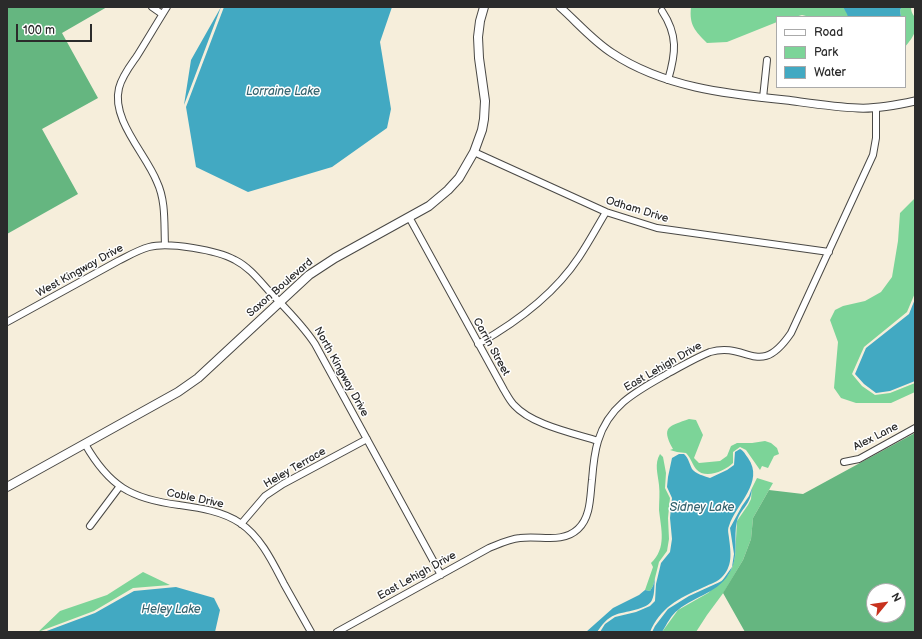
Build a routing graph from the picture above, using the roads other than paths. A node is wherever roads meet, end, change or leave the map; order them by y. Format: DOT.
graph roads {
  1 [pos="152,7"];
  2 [pos="167,7"];
  3 [pos="484,7"];
  4 [pos="560,7"];
  5 [pos="662,11"];
  6 [pos="162,14"];
  7 [pos="767,60"];
  8 [pos="668,80"];
  9 [pos="763,98"];
  10 [pos="915,101"];
  11 [pos="876,107"];
  12 [pos="474,152"];
  13 [pos="606,212"];
  14 [pos="409,217"];
  15 [pos="165,245"];
  16 [pos="829,252"];
  17 [pos="279,302"];
  18 [pos="7,322"];
  19 [pos="478,344"];
  20 [pos="915,428"];
  21 [pos="366,439"];
  22 [pos="598,441"];
  23 [pos="85,444"];
  24 [pos="844,462"];
  25 [pos="120,486"];
  26 [pos="7,487"];
  27 [pos="241,524"];
  28 [pos="90,526"];
  29 [pos="441,575"];
  30 [pos="311,632"];
  31 [pos="337,632"];
  1 -- 6 [label="street"];
  2 -- 6 [label="street"];
  3 -- 12 [label="main road, Saxon Boulevard"];
  4 -- 8 [label="street"];
  5 -- 8 [label="street"];
  6 -- 15 [label="street"];
  7 -- 9 [label="street"];
  8 -- 9 [label="street"];
  9 -- 11 [label="street"];
  10 -- 11 [label="street"];
  11 -- 16 [label="street, East Lehigh Drive"];
  12 -- 13 [label="street, Odham Drive"];
  12 -- 14 [label="main road, Saxon Boulevard"];
  13 -- 16 [label="street, Odham Drive"];
  13 -- 19 [label="street"];
  14 -- 17 [label="main road, Saxon Boulevard"];
  14 -- 19 [label="street, Carrin Street"];
  15 -- 17 [label="street, North Kingway Drive"];
  15 -- 18 [label="street, West Kingway Drive"];
  16 -- 22 [label="street, East Lehigh Drive"];
  17 -- 21 [label="street, North Kingway Drive"];
  17 -- 23 [label="main road, Saxon Boulevard"];
  19 -- 22 [label="street, Carrin Street"];
  20 -- 24 [label="street, Alex Lane"];
  21 -- 27 [label="street, Heley Terrace"];
  21 -- 29 [label="street, North Kingway Drive"];
  22 -- 29 [label="street, East Lehigh Drive"];
  23 -- 25 [label="street, Coble Drive"];
  23 -- 26 [label="main road, Saxon Boulevard"];
  25 -- 27 [label="street, Coble Drive"];
  25 -- 28 [label="street"];
  27 -- 30 [label="street, Coble Drive"];
  29 -- 31 [label="street, East Lehigh Drive"];
}
